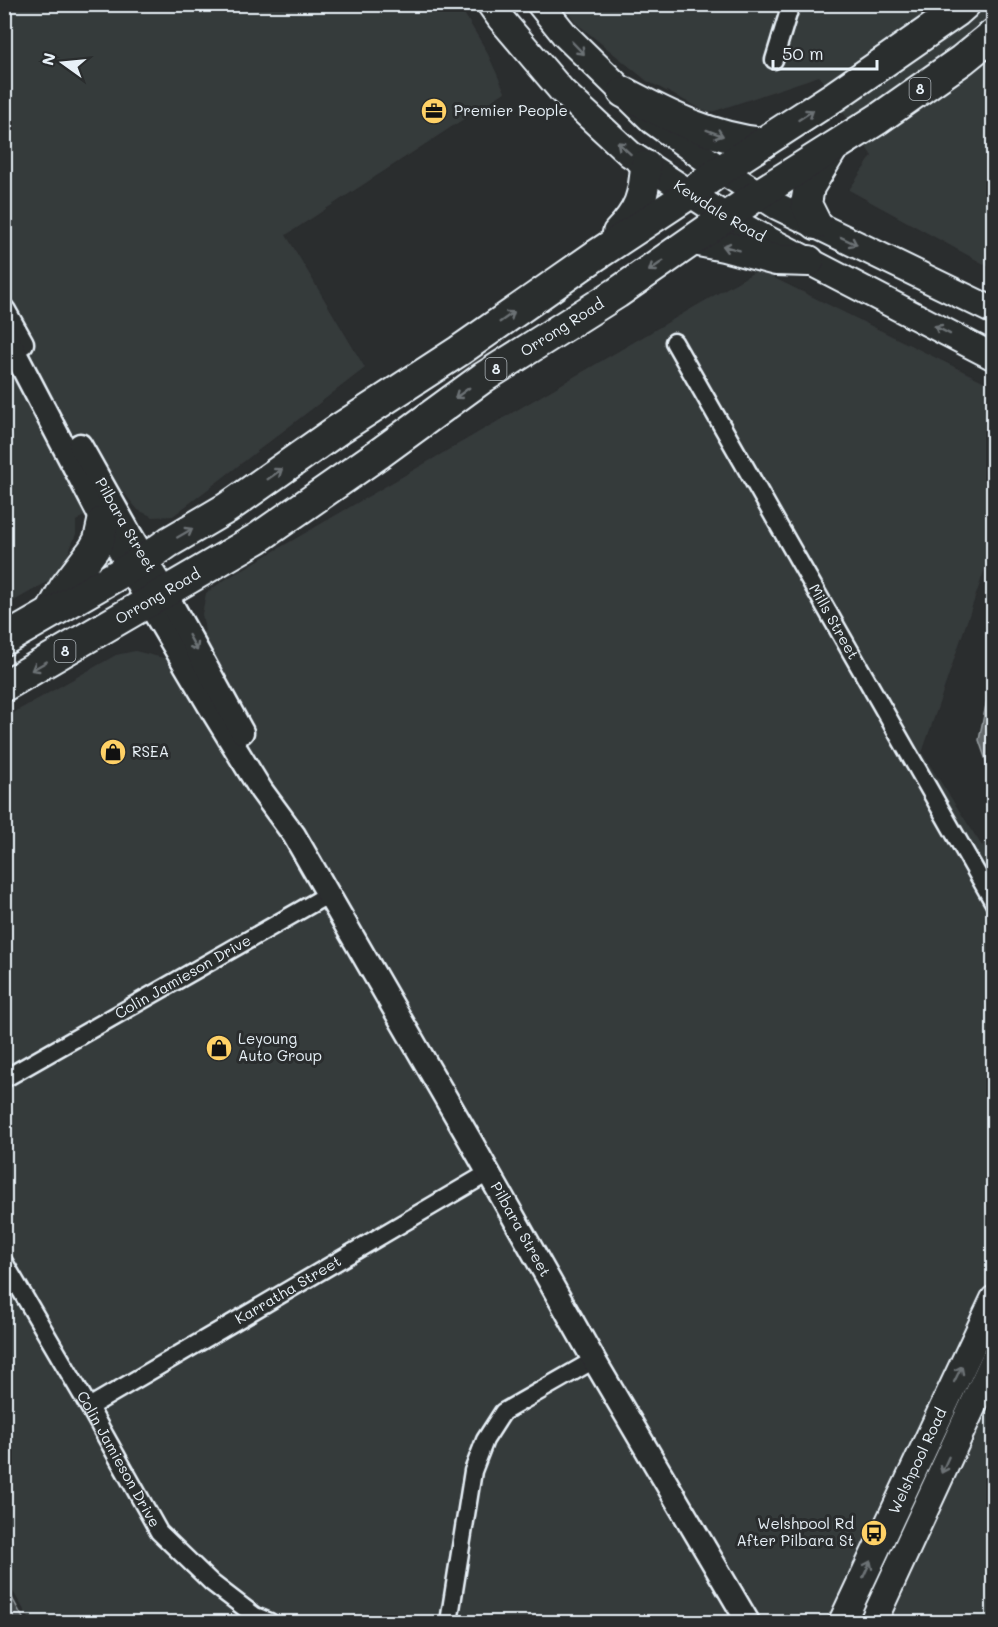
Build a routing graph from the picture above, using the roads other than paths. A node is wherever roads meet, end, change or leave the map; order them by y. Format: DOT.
graph roads {
  1 [pos="490,4"];
  2 [pos="540,4"];
  3 [pos="791,4"];
  4 [pos="965,4"];
  5 [pos="993,34"];
  6 [pos="774,60"];
  7 [pos="623,92"];
  8 [pos="763,143"];
  9 [pos="834,146"];
  10 [pos="646,166"];
  11 [pos="721,170"];
  12 [pos="689,194"];
  13 [pos="759,194"];
  14 [pos="726,217"];
  15 [pos="816,224"];
  16 [pos="694,240"];
  17 [pos="595,256"];
  18 [pos="808,261"];
  19 [pos="4,311"];
  20 [pos="993,311"];
  21 [pos="4,332"];
  22 [pos="674,342"];
  23 [pos="993,357"];
  24 [pos="103,522"];
  25 [pos="137,563"];
  26 [pos="157,597"];
  27 [pos="49,615"];
  28 [pos="4,640"];
  29 [pos="4,686"];
  30 [pos="329,894"];
  31 [pos="993,903"];
  32 [pos="4,1079"];
  33 [pos="488,1173"];
  34 [pos="4,1262"];
  35 [pos="993,1299"];
  36 [pos="594,1360"];
  37 [pos="993,1360"];
  38 [pos="89,1407"];
  39 [pos="270,1623"];
  40 [pos="449,1623"];
  41 [pos="748,1623"];
  42 [pos="842,1623"];
  43 [pos="873,1623"];
  10 -- 1 [label="main road, Kewdale Road, one-way"];
  2 -- 7 [label="main road, one-way"];
  3 -- 6 [label="street"];
  8 -- 4 [label="highway, 8, one-way"];
  5 -- 9 [label="highway, Orrong Road / 8"];
  7 -- 8 [label="highway, one-way"];
  7 -- 11 [label="main road"];
  8 -- 11 [label="highway, 8"];
  9 -- 13 [label="highway, Orrong Road / 8"];
  9 -- 15 [label="highway"];
  10 -- 12 [label="main road, Kewdale Road"];
  10 -- 17 [label="highway"];
  11 -- 12 [label="highway, 8"];
  11 -- 13 [label="main road"];
  12 -- 14 [label="main road, Kewdale Road"];
  12 -- 17 [label="highway, 8"];
  13 -- 14 [label="highway, Orrong Road / 8"];
  13 -- 15 [label="main road"];
  14 -- 16 [label="highway, Orrong Road / 8"];
  14 -- 18 [label="main road, Kewdale Road"];
  15 -- 20 [label="main road, one-way"];
  18 -- 16 [label="highway, one-way"];
  16 -- 26 [label="highway, Orrong Road / 8, one-way"];
  25 -- 17 [label="highway, 8, one-way"];
  23 -- 18 [label="main road, Kewdale Road, one-way"];
  19 -- 25 [label="main road, Pilbara Street"];
  21 -- 24 [label="main road, Pilbara Street"];
  22 -- 31 [label="street, Mills Street"];
  24 -- 25 [label="main road, Pilbara Street"];
  24 -- 27 [label="highway"];
  25 -- 26 [label="main road, Pilbara Street"];
  25 -- 27 [label="highway, 8"];
  26 -- 29 [label="highway, Orrong Road / 8, one-way"];
  26 -- 30 [label="main road, Pilbara Street"];
  27 -- 28 [label="highway, 8"];
  30 -- 32 [label="street, Colin Jamieson Drive"];
  30 -- 33 [label="main road, Pilbara Street"];
  33 -- 36 [label="main road, Pilbara Street"];
  33 -- 38 [label="street, Karratha Street"];
  34 -- 38 [label="street, Colin Jamieson Drive"];
  42 -- 35 [label="main road, Welshpool Road, one-way"];
  36 -- 40 [label="street"];
  36 -- 41 [label="main road, Pilbara Street"];
  37 -- 43 [label="main road, Welshpool Road, one-way"];
  38 -- 39 [label="street, Colin Jamieson Drive"];
}
